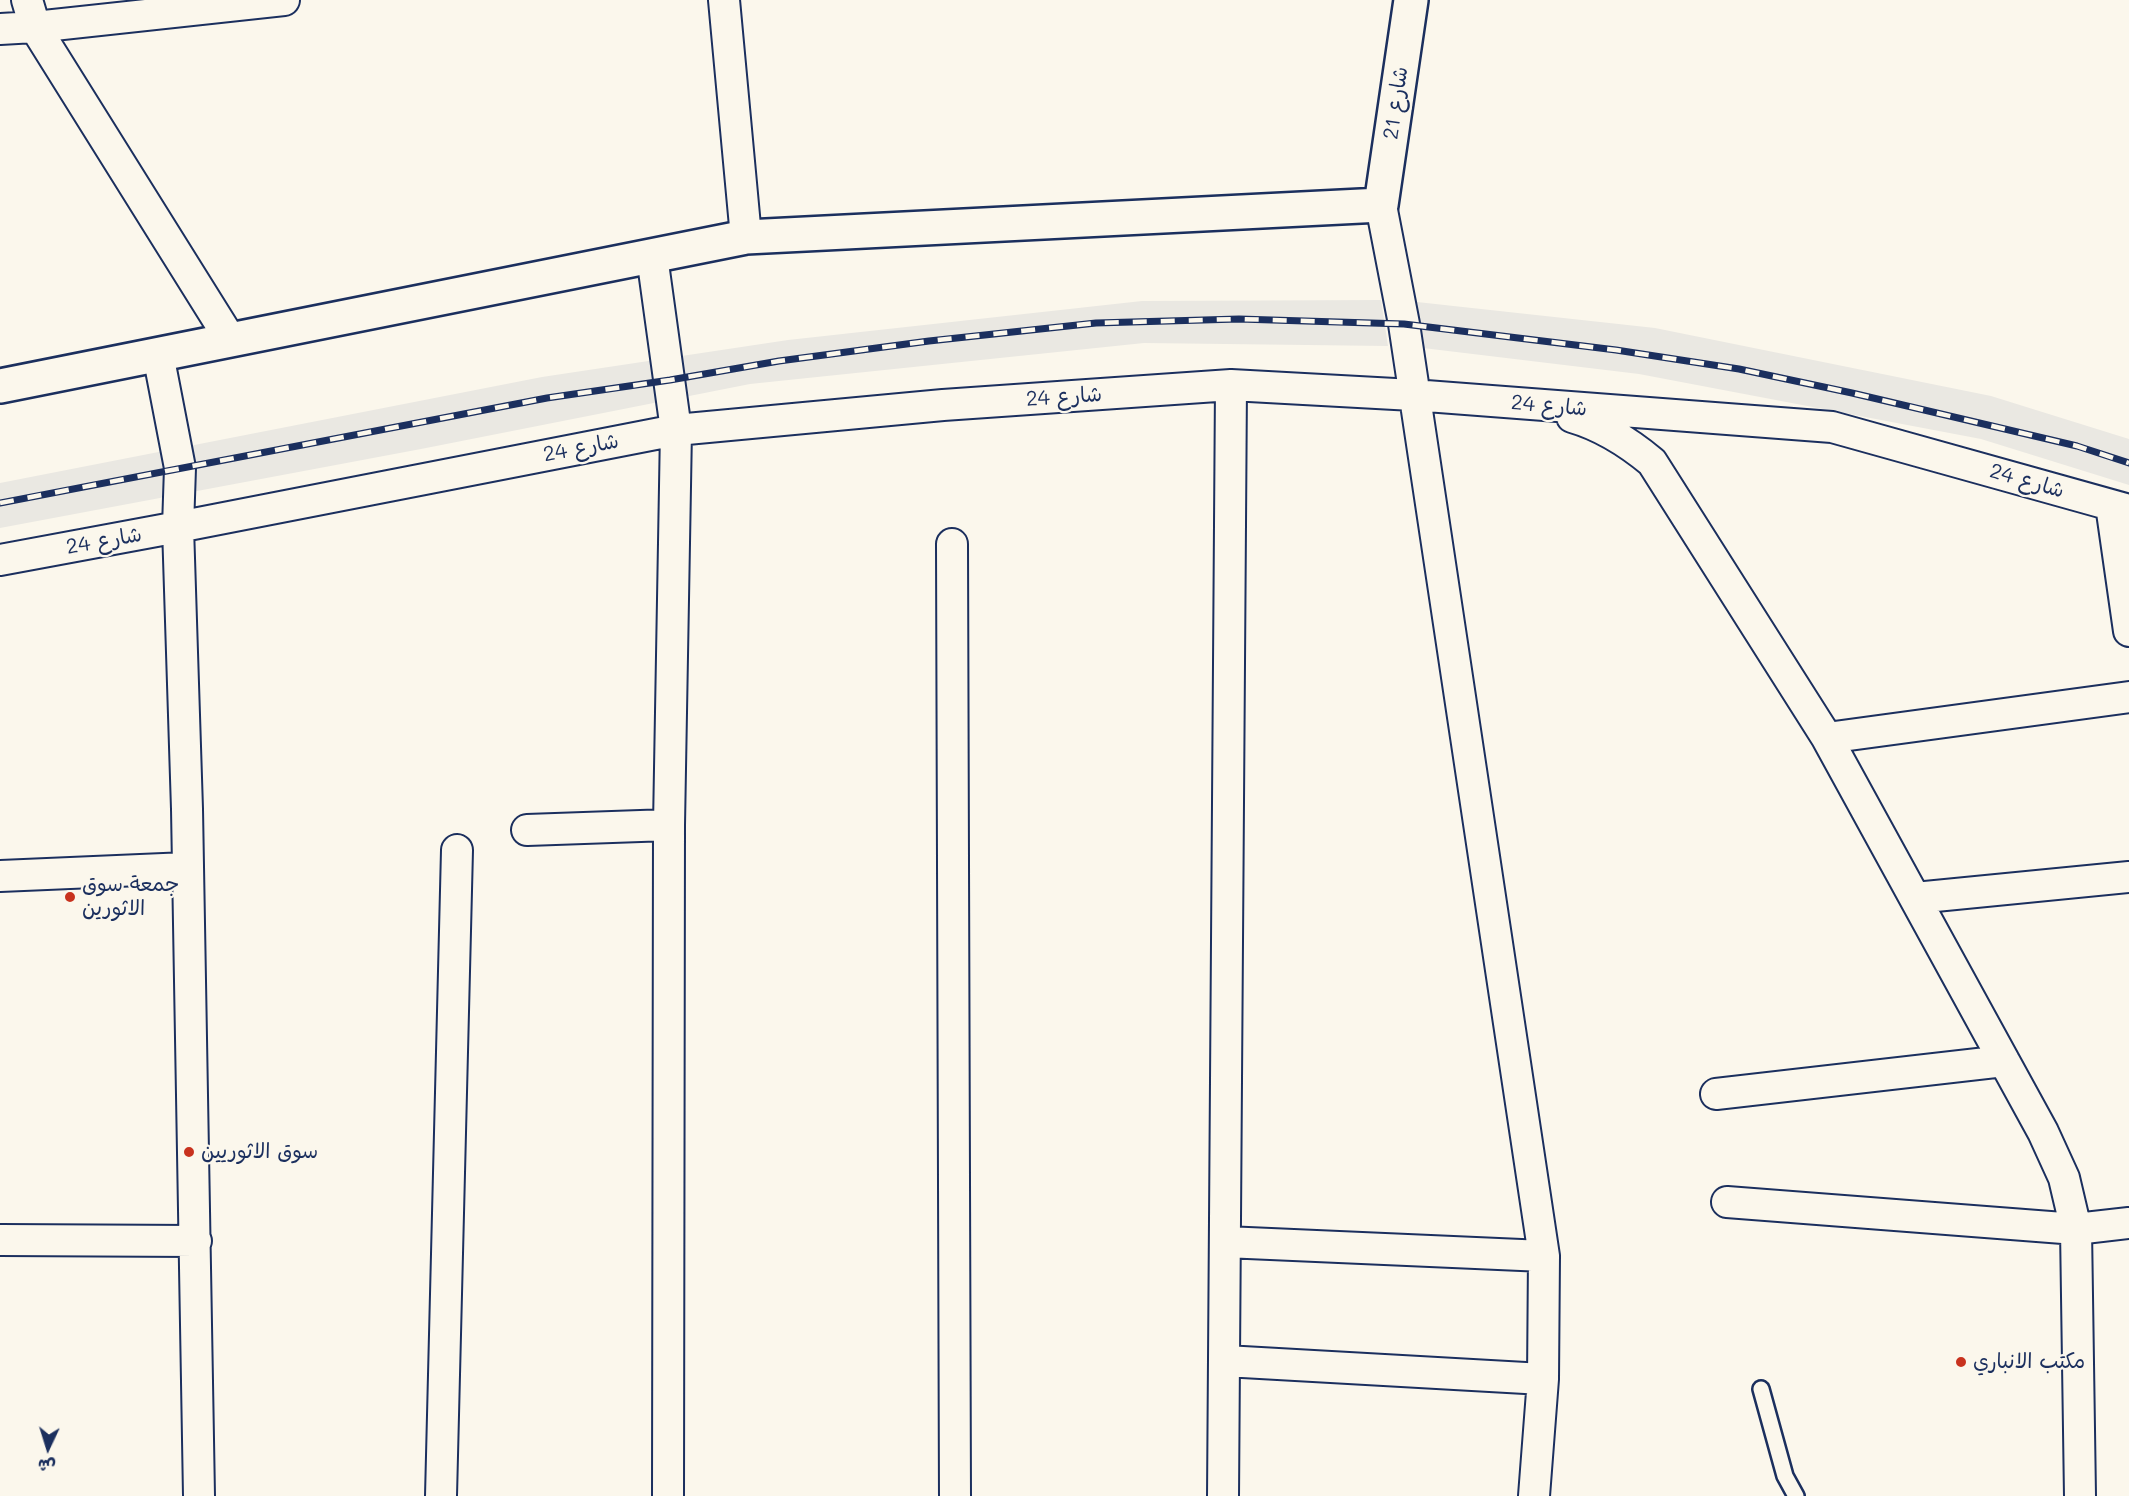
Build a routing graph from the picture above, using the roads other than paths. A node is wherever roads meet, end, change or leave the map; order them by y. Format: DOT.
graph roads {
  1 [pos="284,0"];
  2 [pos="724,0"];
  3 [pos="1411,0"];
  4 [pos="31,14"];
  5 [pos="0,29"];
  6 [pos="1381,205"];
  7 [pos="746,237"];
  8 [pos="652,256"];
  9 [pos="230,339"];
  10 [pos="158,354"];
  11 [pos="1231,385"];
  12 [pos="0,386"];
  13 [pos="1413,394"];
  14 [pos="1532,404"];
  15 [pos="676,430"];
  16 [pos="2120,507"];
  17 [pos="178,527"];
  18 [pos="952,544"];
  19 [pos="0,560"];
  20 [pos="2129,631"];
  21 [pos="2129,698"];
  22 [pos="1827,738"];
  23 [pos="669,825"];
  24 [pos="527,830"];
  25 [pos="457,850"];
  26 [pos="187,868"];
  27 [pos="0,876"];
  28 [pos="2129,877"];
  29 [pos="1915,898"];
  30 [pos="2004,1061"];
  31 [pos="1716,1094"];
  32 [pos="1727,1202"];
  33 [pos="2129,1223"];
  34 [pos="2076,1228"];
  35 [pos="0,1240"];
  36 [pos="196,1241"];
  37 [pos="1225,1242"];
  38 [pos="1544,1256"];
  39 [pos="1225,1361"];
  40 [pos="1543,1379"];
  41 [pos="1761,1389"];
  42 [pos="199,1496"];
  43 [pos="441,1496"];
  44 [pos="668,1496"];
  45 [pos="954,1496"];
  46 [pos="1224,1496"];
  47 [pos="1534,1496"];
  48 [pos="1796,1496"];
  49 [pos="2080,1496"];
  1 -- 4 [label="street"];
  2 -- 7 [label="street"];
  3 -- 6 [label="street, شارع 21"];
  4 -- 5 [label="street"];
  4 -- 9 [label="street"];
  6 -- 7 [label="street"];
  6 -- 13 [label="street"];
  7 -- 8 [label="street"];
  8 -- 9 [label="street"];
  8 -- 15 [label="street"];
  9 -- 10 [label="street"];
  10 -- 12 [label="street"];
  10 -- 17 [label="street"];
  11 -- 13 [label="street, شارع 24"];
  11 -- 15 [label="street, شارع 24"];
  11 -- 37 [label="street"];
  13 -- 14 [label="street, شارع 24"];
  13 -- 38 [label="street"];
  14 -- 16 [label="street, شارع 24"];
  14 -- 22 [label="street"];
  15 -- 17 [label="street, شارع 24"];
  15 -- 23 [label="street"];
  16 -- 20 [label="street"];
  17 -- 19 [label="street, شارع 24"];
  17 -- 26 [label="street"];
  18 -- 45 [label="street"];
  21 -- 22 [label="street"];
  22 -- 29 [label="street"];
  23 -- 24 [label="street"];
  23 -- 44 [label="street"];
  25 -- 43 [label="street"];
  26 -- 27 [label="street"];
  26 -- 36 [label="street"];
  28 -- 29 [label="street"];
  29 -- 30 [label="street"];
  30 -- 31 [label="street"];
  30 -- 34 [label="street"];
  32 -- 34 [label="street"];
  33 -- 34 [label="street"];
  34 -- 49 [label="street"];
  35 -- 36 [label="street"];
  36 -- 42 [label="street"];
  37 -- 38 [label="street"];
  37 -- 39 [label="street"];
  38 -- 40 [label="street"];
  39 -- 40 [label="street"];
  39 -- 46 [label="street"];
  40 -- 47 [label="street"];
  41 -- 48 [label="lane"];
}
